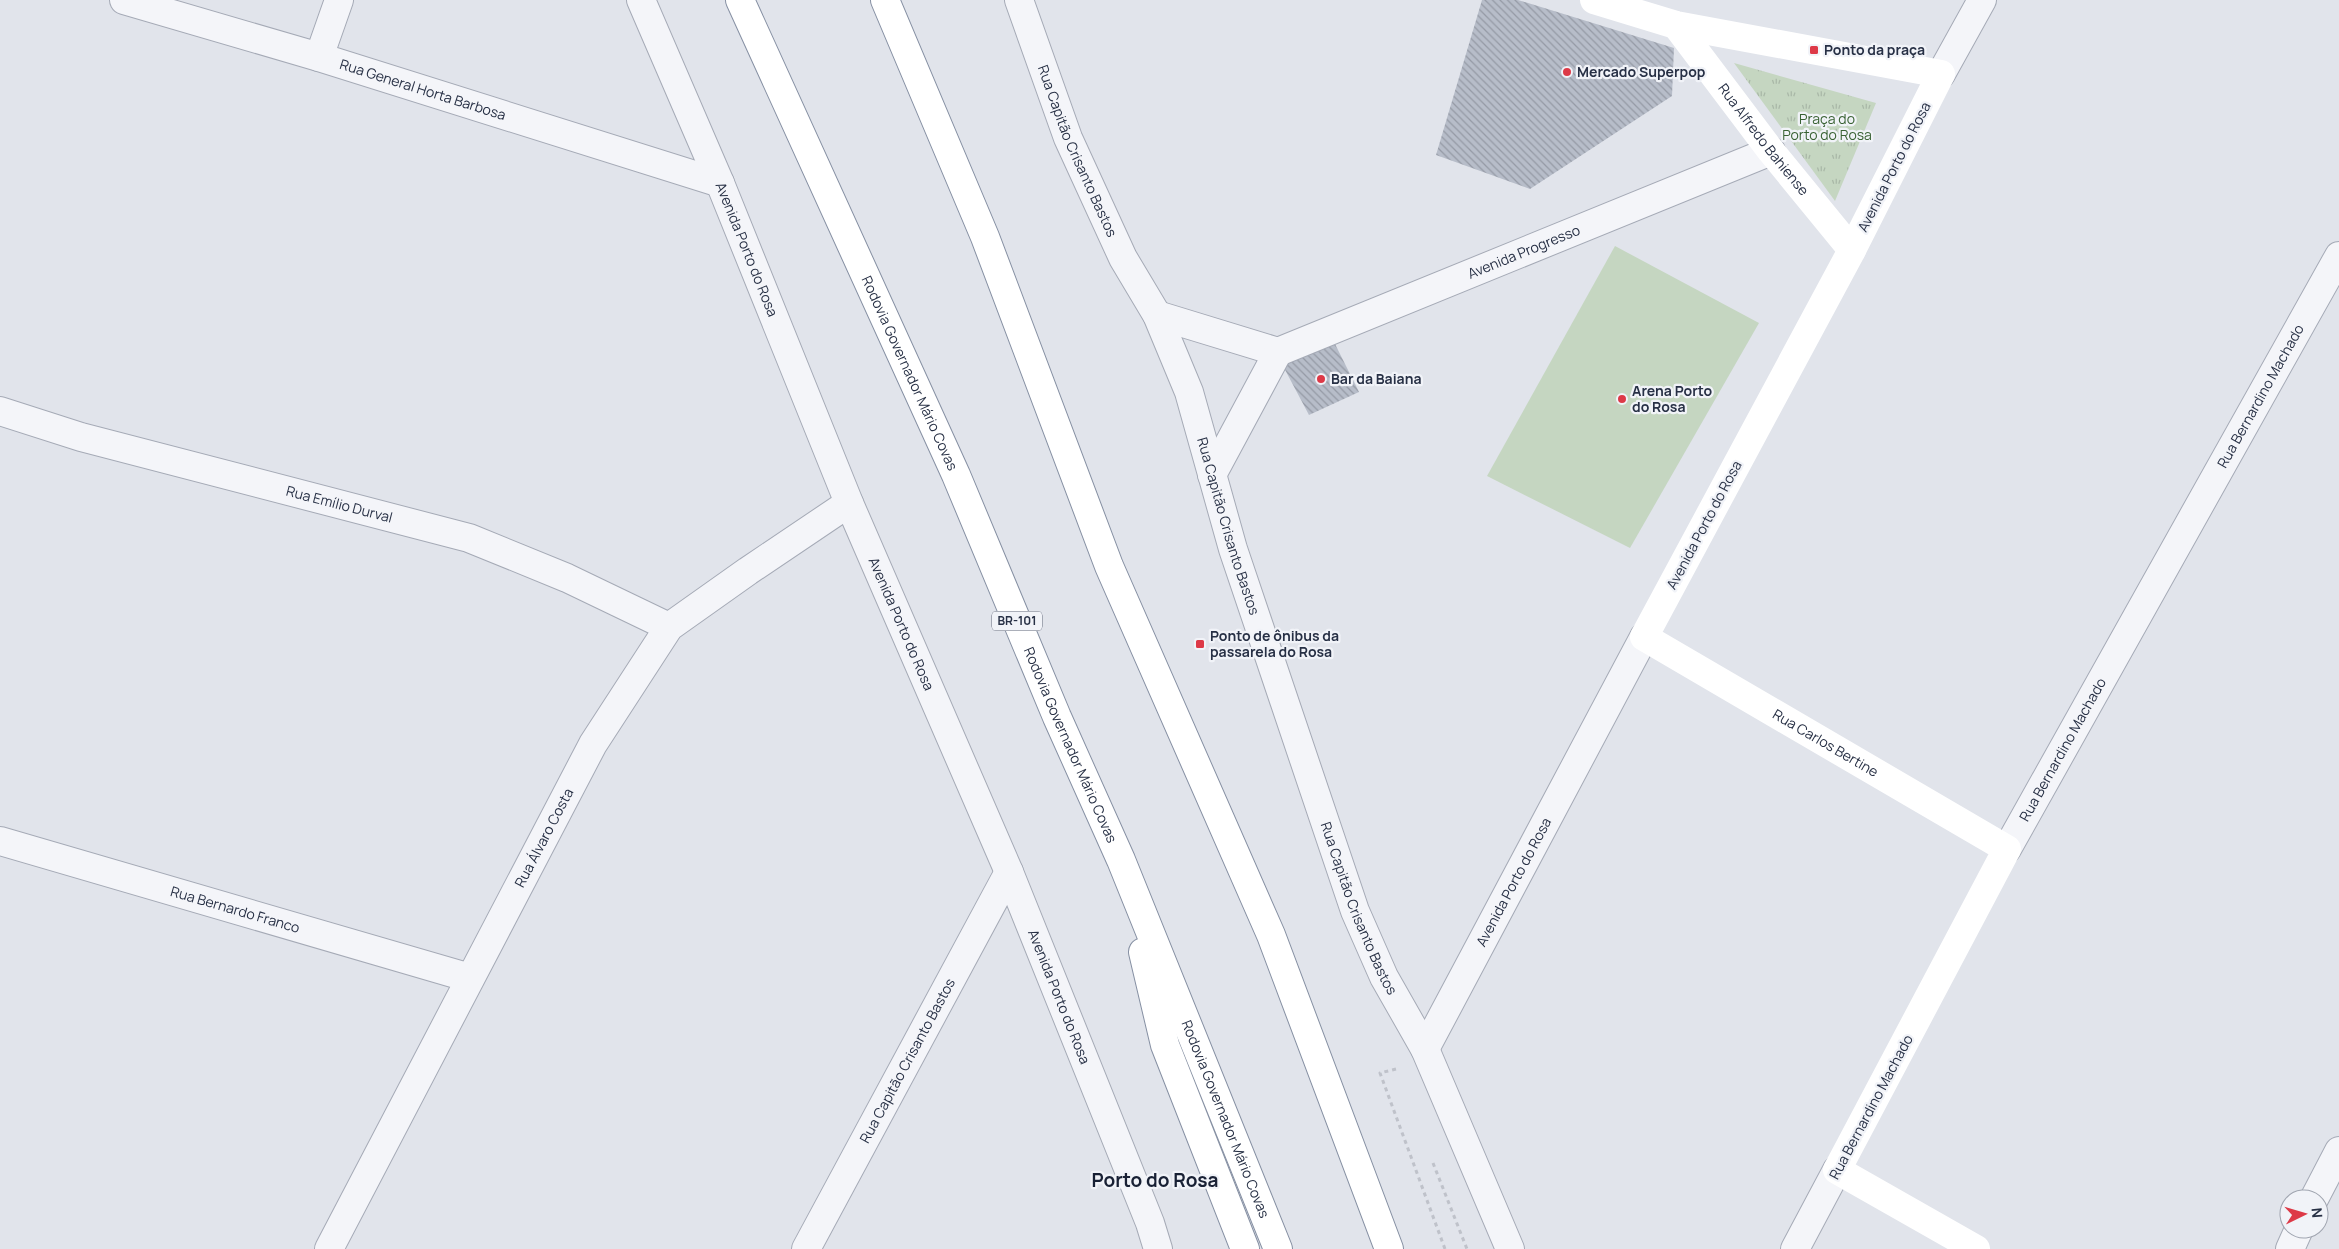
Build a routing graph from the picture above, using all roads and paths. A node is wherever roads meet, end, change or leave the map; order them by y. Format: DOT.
graph roads {
  1 [pos="124,0"];
  2 [pos="339,0"];
  3 [pos="641,0"];
  4 [pos="740,0"];
  5 [pos="885,0"];
  6 [pos="1019,0"];
  7 [pos="1594,0"];
  8 [pos="1982,0"];
  9 [pos="1676,25"];
  10 [pos="319,57"];
  11 [pos="1941,74"];
  12 [pos="1771,151"];
  13 [pos="720,183"];
  14 [pos="1852,250"];
  15 [pos="2339,256"];
  16 [pos="1157,315"];
  17 [pos="1278,352"];
  18 [pos="0,411"];
  19 [pos="1212,475"];
  20 [pos="849,504"];
  21 [pos="669,628"];
  22 [pos="1644,637"];
  23 [pos="0,841"];
  24 [pos="2007,849"];
  25 [pos="1121,860"];
  26 [pos="1009,872"];
  27 [pos="470,978"];
  28 [pos="1425,1049"];
  29 [pos="1400,1078"];
  30 [pos="2339,1151"];
  31 [pos="1431,1159"];
  32 [pos="1837,1170"];
  33 [pos="2319,1189"];
  34 [pos="328,1249"];
  35 [pos="806,1249"];
  36 [pos="1158,1249"];
  37 [pos="1246,1249"];
  38 [pos="1278,1249"];
  39 [pos="1389,1249"];
  40 [pos="1445,1249"];
  41 [pos="1466,1249"];
  42 [pos="1510,1249"];
  43 [pos="1795,1249"];
  44 [pos="1976,1249"];
  1 -- 10 [label="street, Rua General Horta Barbosa"];
  2 -- 10 [label="street"];
  3 -- 13 [label="street, Avenida Porto do Rosa"];
  4 -- 25 [label="main road, Rodovia Governador Mário Covas / BR-101"];
  5 -- 39 [label="main road"];
  6 -- 16 [label="street, Rua Capitão Crisanto Bastos"];
  7 -- 9 [label="main road"];
  8 -- 11 [label="street, Avenida Porto do Rosa"];
  9 -- 11 [label="main road"];
  9 -- 12 [label="main road, Rua Alfredo Bahiense"];
  10 -- 13 [label="street, Rua General Horta Barbosa"];
  11 -- 14 [label="main road, Avenida Porto do Rosa"];
  12 -- 14 [label="main road, Rua Alfredo Bahiense"];
  12 -- 17 [label="street, Avenida Progresso"];
  13 -- 20 [label="street, Avenida Porto do Rosa"];
  14 -- 22 [label="main road, Avenida Porto do Rosa"];
  15 -- 24 [label="street, Rua Bernardino Machado"];
  16 -- 17 [label="street"];
  16 -- 19 [label="street, Rua Capitão Crisanto Bastos"];
  17 -- 19 [label="street"];
  18 -- 21 [label="street, Rua Emílio Durval"];
  19 -- 28 [label="street, Rua Capitão Crisanto Bastos"];
  20 -- 21 [label="street, Rua Álvaro Costa"];
  20 -- 26 [label="street, Avenida Porto do Rosa"];
  21 -- 27 [label="street, Rua Álvaro Costa"];
  22 -- 24 [label="main road, Rua Carlos Bertine"];
  22 -- 28 [label="street, Avenida Porto do Rosa"];
  23 -- 27 [label="street, Rua Bernardo Franco"];
  24 -- 32 [label="main road, Rua Bernardino Machado"];
  25 -- 37 [label="main road"];
  25 -- 38 [label="main road, Rodovia Governador Mário Covas / BR-101"];
  26 -- 35 [label="street, Rua Capitão Crisanto Bastos"];
  26 -- 36 [label="street, Avenida Porto do Rosa"];
  27 -- 34 [label="street, Rua Álvaro Costa"];
  28 -- 42 [label="street, Rua Capitão Crisanto Bastos"];
  29 -- 40 [label="path"];
  30 -- 33 [label="street"];
  31 -- 41 [label="path"];
  32 -- 43 [label="street, Rua Bernardino Machado"];
  32 -- 44 [label="main road"];
}
